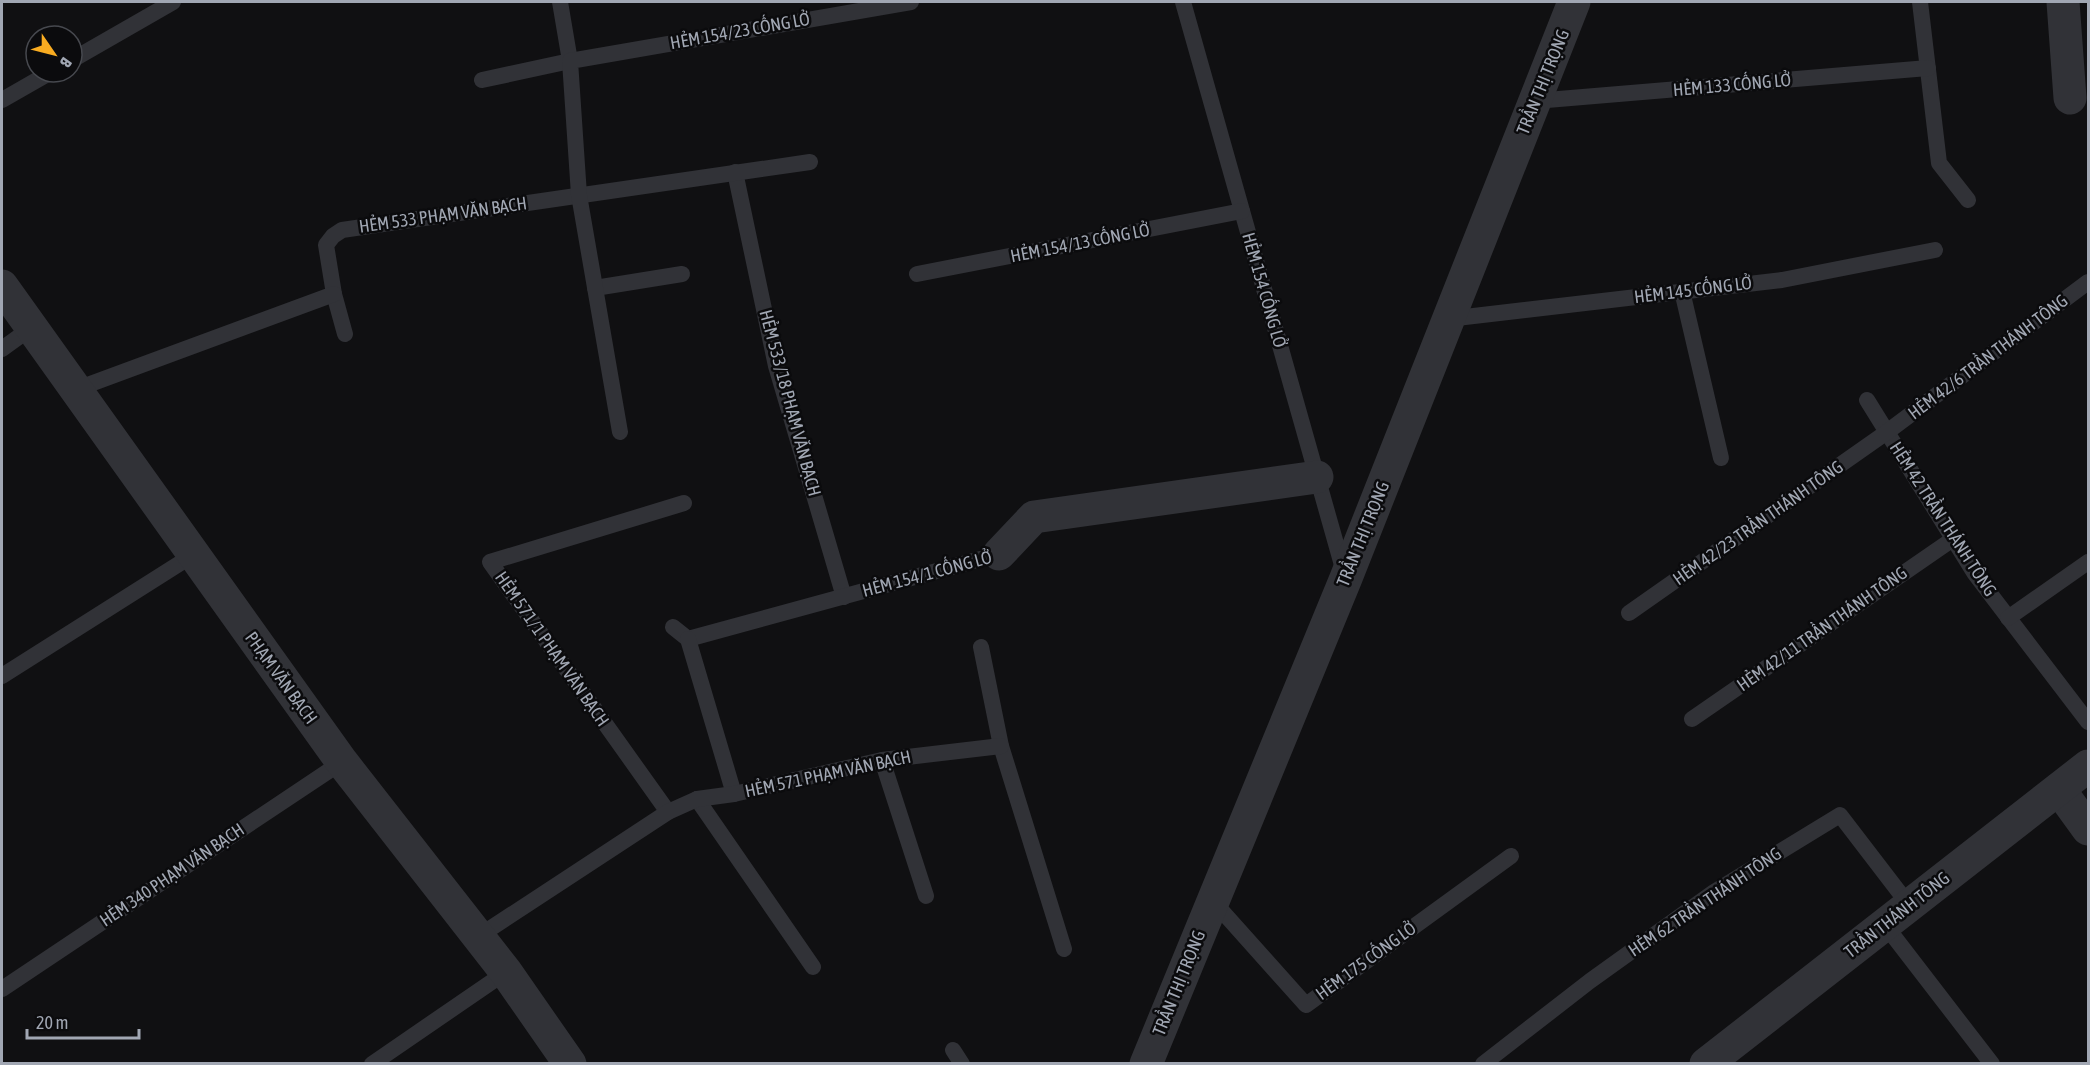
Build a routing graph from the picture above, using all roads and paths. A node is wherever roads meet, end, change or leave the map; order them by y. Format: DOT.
graph roads {
  1 [pos="173,2"];
  2 [pos="560,2"];
  3 [pos="911,2"];
  4 [pos="1183,2"];
  5 [pos="1575,2"];
  6 [pos="1920,2"];
  7 [pos="2063,2"];
  8 [pos="84,53"];
  9 [pos="570,61"];
  10 [pos="1928,68"];
  11 [pos="482,80"];
  12 [pos="30,84"];
  13 [pos="2070,99"];
  14 [pos="2,100"];
  15 [pos="1535,101"];
  16 [pos="810,162"];
  17 [pos="735,172"];
  18 [pos="579,195"];
  19 [pos="1968,200"];
  20 [pos="1242,211"];
  21 [pos="1935,250"];
  22 [pos="682,274"];
  23 [pos="917,274"];
  24 [pos="2088,282"];
  25 [pos="2,286"];
  26 [pos="595,288"];
  27 [pos="1682,291"];
  28 [pos="334,294"];
  29 [pos="1448,319"];
  30 [pos="31,328"];
  31 [pos="345,334"];
  32 [pos="2,349"];
  33 [pos="75,390"];
  34 [pos="1867,400"];
  35 [pos="620,432"];
  36 [pos="1887,432"];
  37 [pos="1721,458"];
  38 [pos="1317,477"];
  39 [pos="684,503"];
  40 [pos="1953,539"];
  41 [pos="999,554"];
  42 [pos="193,555"];
  43 [pos="2088,562"];
  44 [pos="1346,578"];
  45 [pos="844,597"];
  46 [pos="1629,613"];
  47 [pos="2008,618"];
  48 [pos="673,627"];
  49 [pos="688,639"];
  50 [pos="981,647"];
  51 [pos="2,676"];
  52 [pos="1692,719"];
  53 [pos="2088,722"];
  54 [pos="1001,746"];
  55 [pos="882,760"];
  56 [pos="342,762"];
  57 [pos="2088,766"];
  58 [pos="2059,789"];
  59 [pos="734,794"];
  60 [pos="698,799"];
  61 [pos="668,812"];
  62 [pos="2088,829"];
  63 [pos="1511,856"];
  64 [pos="926,896"];
  65 [pos="1213,901"];
  66 [pos="1897,915"];
  67 [pos="479,936"];
  68 [pos="1064,948"];
  69 [pos="813,967"];
  70 [pos="506,972"];
  71 [pos="2,989"];
  72 [pos="1723,1058"];
  73 [pos="372,1064"];
  74 [pos="570,1064"];
  75 [pos="1146,1064"];
  76 [pos="1483,1064"];
  77 [pos="1992,1064"];
  1 -- 8 [label="lane"];
  2 -- 9 [label="lane"];
  3 -- 9 [label="lane, HẺM 154/23 CỐNG LỞ"];
  4 -- 20 [label="lane, HẺM 154 CỐNG LỞ"];
  5 -- 15 [label="street, TRẦN THỊ TRỌNG"];
  6 -- 10 [label="lane"];
  7 -- 13 [label="street"];
  9 -- 11 [label="lane, HẺM 154/23 CỐNG LỞ"];
  9 -- 18 [label="lane"];
  10 -- 15 [label="lane, HẺM 133 CỐNG LỞ"];
  10 -- 19 [label="lane"];
  12 -- 14 [label="lane"];
  15 -- 29 [label="street, TRẦN THỊ TRỌNG"];
  16 -- 17 [label="lane, HẺM 533 PHẠM VĂN BẠCH"];
  17 -- 18 [label="lane, HẺM 533 PHẠM VĂN BẠCH"];
  17 -- 45 [label="lane, HẺM 533/18 PHẠM VĂN BẠCH"];
  18 -- 26 [label="lane"];
  18 -- 28 [label="lane, HẺM 533 PHẠM VĂN BẠCH"];
  20 -- 23 [label="lane, HẺM 154/13 CỐNG LỞ"];
  20 -- 38 [label="lane, HẺM 154 CỐNG LỞ"];
  21 -- 27 [label="lane, HẺM 145 CỐNG LỞ"];
  22 -- 26 [label="lane"];
  24 -- 36 [label="lane, HẺM 42/6 TRẦN THÁNH TÔNG"];
  25 -- 30 [label="street, PHẠM VĂN BẠCH"];
  26 -- 35 [label="lane"];
  27 -- 29 [label="lane, HẺM 145 CỐNG LỞ"];
  27 -- 37 [label="lane"];
  28 -- 31 [label="lane, HẺM 533 PHẠM VĂN BẠCH"];
  28 -- 33 [label="lane"];
  29 -- 44 [label="street, TRẦN THỊ TRỌNG"];
  30 -- 32 [label="lane"];
  30 -- 33 [label="street, PHẠM VĂN BẠCH"];
  33 -- 42 [label="street, PHẠM VĂN BẠCH"];
  34 -- 36 [label="lane, HẺM 42 TRẦN THÁNH TÔNG"];
  36 -- 40 [label="lane, HẺM 42 TRẦN THÁNH TÔNG"];
  36 -- 46 [label="lane, HẺM 42/23 TRẦN THÁNH TÔNG"];
  38 -- 41 [label="street, HẺM 154/1 CỐNG LỞ"];
  38 -- 44 [label="lane, HẺM 154 CỐNG LỞ"];
  39 -- 61 [label="lane, HẺM 571/1 PHẠM VĂN BẠCH"];
  40 -- 47 [label="lane, HẺM 42 TRẦN THÁNH TÔNG"];
  40 -- 52 [label="lane, HẺM 42/11 TRẦN THÁNH TÔNG"];
  41 -- 45 [label="lane, HẺM 154/1 CỐNG LỞ"];
  42 -- 51 [label="lane"];
  42 -- 56 [label="street, PHẠM VĂN BẠCH"];
  43 -- 47 [label="lane"];
  44 -- 65 [label="street, TRẦN THỊ TRỌNG"];
  45 -- 49 [label="lane, HẺM 154/1 CỐNG LỞ"];
  47 -- 53 [label="lane, HẺM 42 TRẦN THÁNH TÔNG"];
  48 -- 49 [label="lane"];
  49 -- 59 [label="lane, HẺM 571 PHẠM VĂN BẠCH"];
  50 -- 54 [label="lane"];
  54 -- 55 [label="lane, HẺM 571 PHẠM VĂN BẠCH"];
  54 -- 68 [label="lane"];
  55 -- 59 [label="lane, HẺM 571 PHẠM VĂN BẠCH"];
  55 -- 64 [label="lane"];
  56 -- 67 [label="street, PHẠM VĂN BẠCH"];
  56 -- 71 [label="lane, HẺM 340 PHẠM VĂN BẠCH"];
  57 -- 58 [label="street, TRẦN THÁNH TÔNG"];
  58 -- 62 [label="street"];
  58 -- 66 [label="street, TRẦN THÁNH TÔNG"];
  59 -- 60 [label="lane, HẺM 571 PHẠM VĂN BẠCH"];
  60 -- 61 [label="lane, HẺM 571 PHẠM VĂN BẠCH"];
  60 -- 69 [label="lane"];
  61 -- 67 [label="lane, HẺM 571 PHẠM VĂN BẠCH"];
  63 -- 65 [label="lane, HẺM 175 CỐNG LỞ"];
  65 -- 75 [label="street, TRẦN THỊ TRỌNG"];
  66 -- 72 [label="street, TRẦN THÁNH TÔNG"];
  66 -- 76 [label="lane, HẺM 62 TRẦN THÁNH TÔNG"];
  66 -- 77 [label="lane"];
  67 -- 70 [label="street, PHẠM VĂN BẠCH"];
  70 -- 73 [label="lane"];
  70 -- 74 [label="street, PHẠM VĂN BẠCH"];
}
